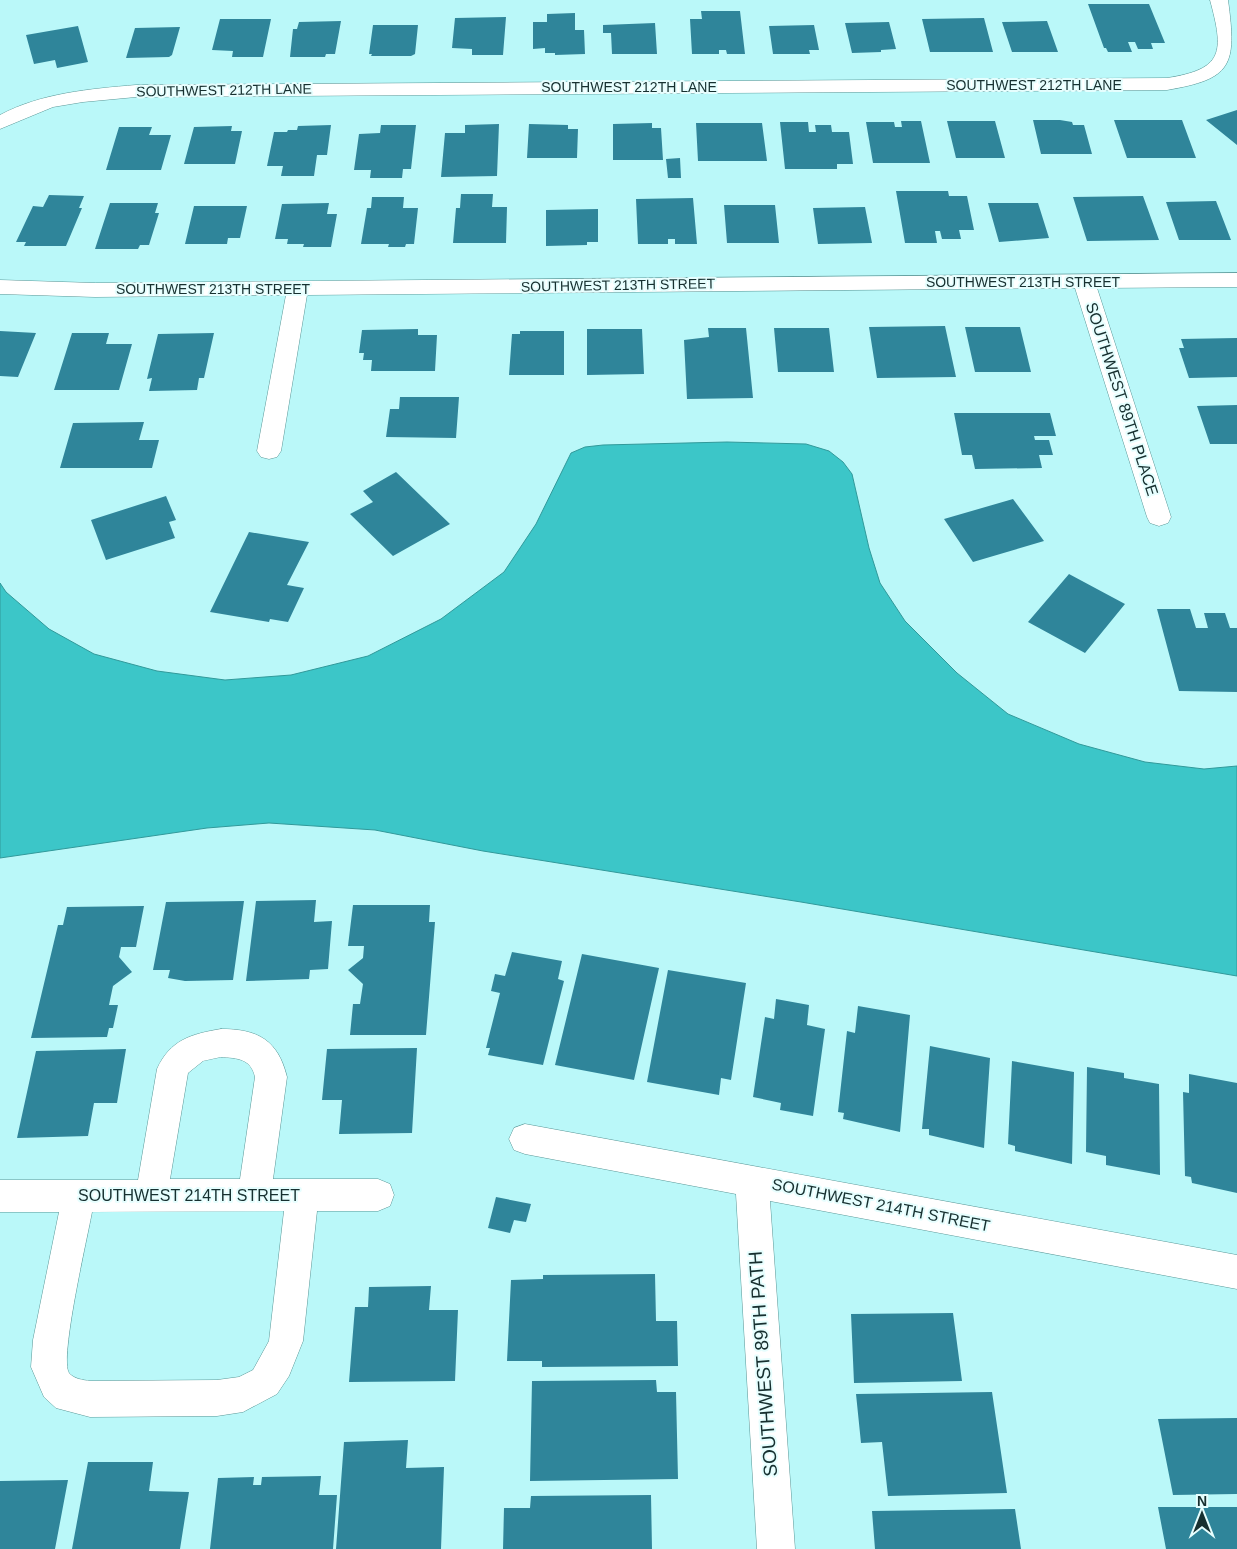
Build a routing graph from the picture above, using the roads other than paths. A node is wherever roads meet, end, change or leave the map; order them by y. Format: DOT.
graph roads {
  1 [pos="1219,0"];
  2 [pos="0,123"];
  3 [pos="1237,280"];
  4 [pos="1084,282"];
  5 [pos="0,287"];
  6 [pos="298,288"];
  7 [pos="269,451"];
  8 [pos="1159,517"];
  9 [pos="525,1139"];
  10 [pos="752,1180"];
  11 [pos="79,1195"];
  12 [pos="302,1195"];
  13 [pos="378,1195"];
  14 [pos="0,1196"];
  15 [pos="151,1196"];
  16 [pos="254,1196"];
  17 [pos="1237,1272"];
  18 [pos="776,1549"];
  1 -- 2 [label="street, SOUTHWEST 212TH LANE"];
  3 -- 4 [label="street, SOUTHWEST 213TH STREET"];
  4 -- 6 [label="street, SOUTHWEST 213TH STREET"];
  4 -- 8 [label="street, SOUTHWEST 89TH PLACE"];
  5 -- 6 [label="street, SOUTHWEST 213TH STREET"];
  6 -- 7 [label="street"];
  9 -- 10 [label="street, SOUTHWEST 214TH STREET"];
  10 -- 17 [label="street, SOUTHWEST 214TH STREET"];
  10 -- 18 [label="street, SOUTHWEST 89TH PATH"];
  11 -- 12 [label="street"];
  11 -- 14 [label="street, SOUTHWEST 214TH STREET"];
  11 -- 15 [label="street, SOUTHWEST 214TH STREET"];
  12 -- 13 [label="street, SOUTHWEST 214TH STREET"];
  12 -- 16 [label="street, SOUTHWEST 214TH STREET"];
  15 -- 16 [label="street, SOUTHWEST 214TH STREET"];
  15 -- 16 [label="street"];
}
